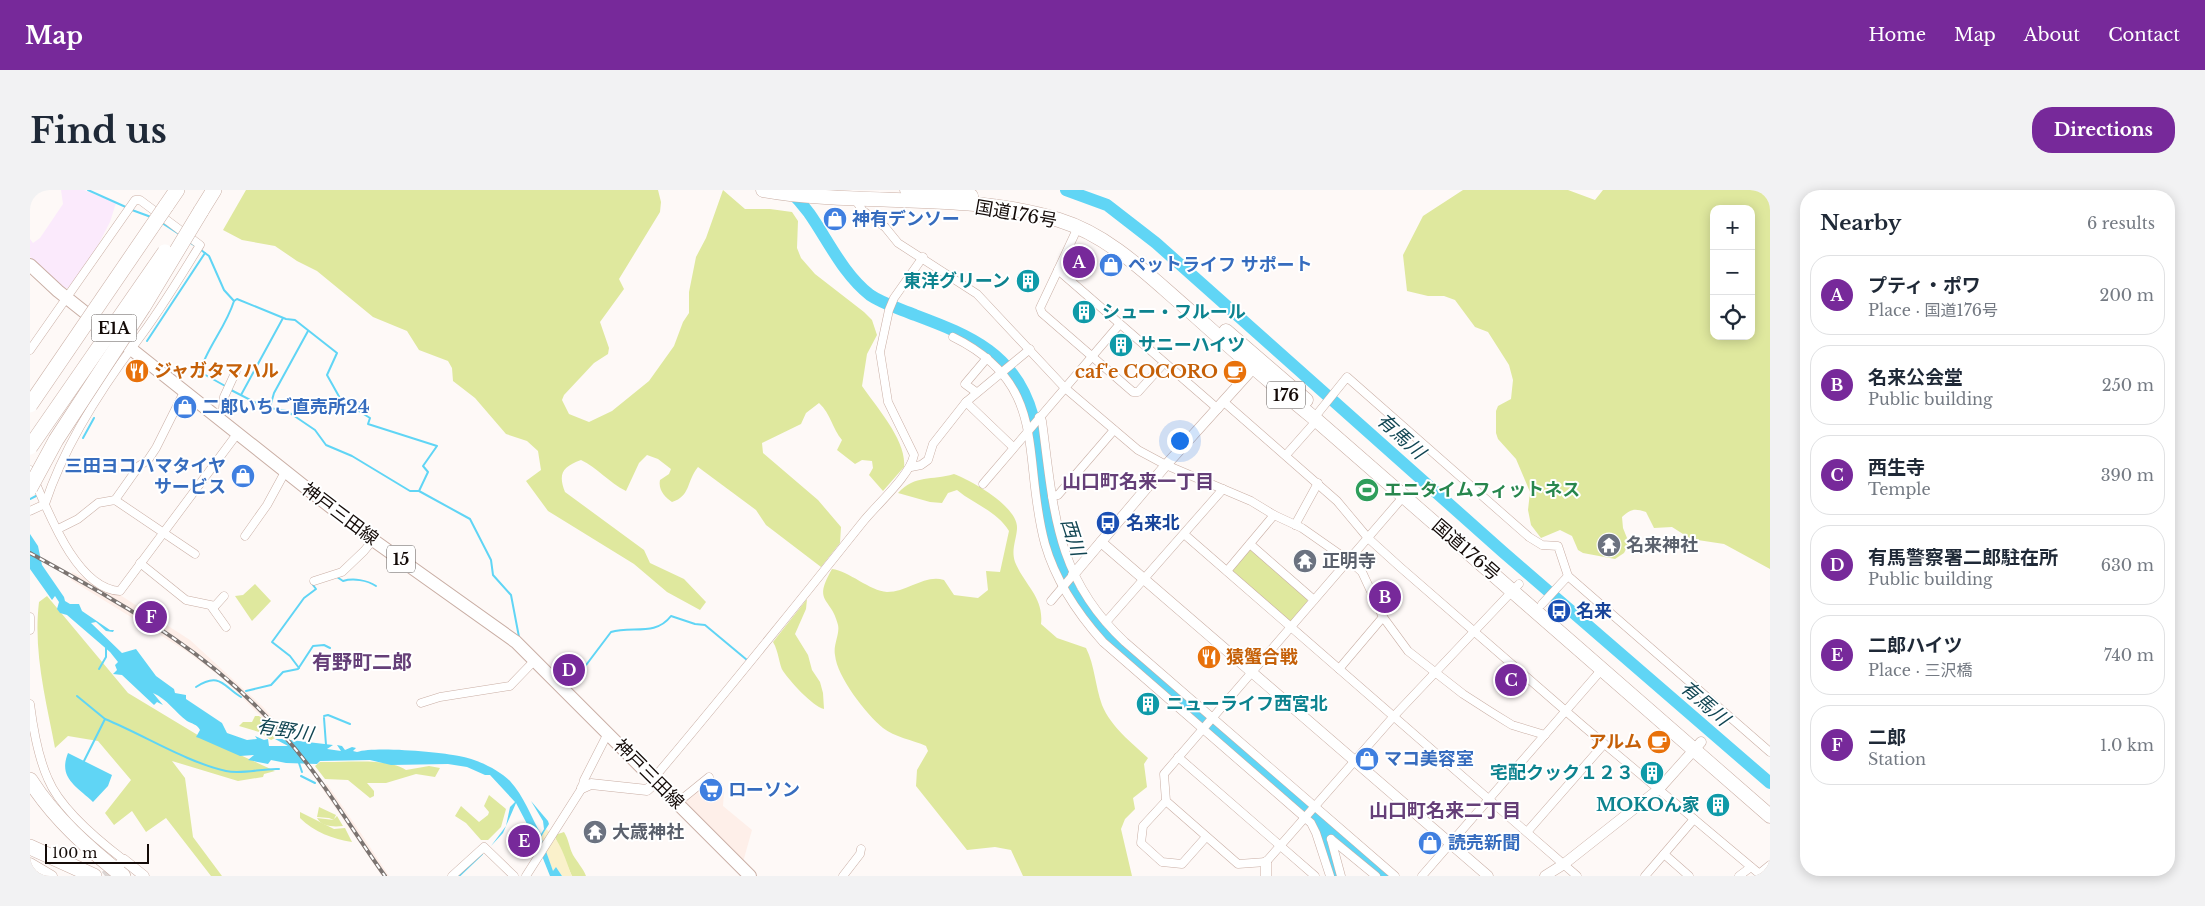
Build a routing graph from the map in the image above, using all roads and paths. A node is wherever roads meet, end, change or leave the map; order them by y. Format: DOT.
graph roads {
  1 [pos="178,190"];
  2 [pos="207,190"];
  3 [pos="214,190"];
  4 [pos="763,190"];
  5 [pos="907,190"];
  6 [pos="852,194"];
  7 [pos="166,206"];
  8 [pos="198,209"];
  9 [pos="1078,227"];
  10 [pos="923,257"];
  11 [pos="30,264"];
  12 [pos="1058,270"];
  13 [pos="67,297"];
  14 [pos="1120,326"];
  15 [pos="953,337"];
  16 [pos="131,349"];
  17 [pos="1030,349"];
  18 [pos="30,350"];
  19 [pos="1092,356"];
  20 [pos="987,358"];
  21 [pos="1164,363"];
  22 [pos="1257,364"];
  23 [pos="236,371"];
  24 [pos="1002,372"];
  25 [pos="30,386"];
  26 [pos="1065,388"];
  27 [pos="184,392"];
  28 [pos="976,392"];
  29 [pos="966,402"];
  30 [pos="30,405"];
  31 [pos="1221,405"];
  32 [pos="1318,414"];
  33 [pos="1039,417"];
  34 [pos="218,419"];
  35 [pos="1114,430"];
  36 [pos="1026,432"];
  37 [pos="237,434"];
  38 [pos="56,440"];
  39 [pos="30,447"];
  40 [pos="1014,447"];
  41 [pos="1286,455"];
  42 [pos="1166,465"];
  43 [pos="911,467"];
  44 [pos="30,470"];
  45 [pos="285,472"];
  46 [pos="1318,483"];
  47 [pos="983,484"];
  48 [pos="30,488"];
  49 [pos="1223,489"];
  50 [pos="1052,496"];
  51 [pos="1404,497"];
  52 [pos="115,500"];
  53 [pos="38,504"];
  54 [pos="30,511"];
  55 [pos="1274,515"];
  56 [pos="1296,525"];
  57 [pos="58,529"];
  58 [pos="164,532"];
  59 [pos="1184,534"];
  60 [pos="245,536"];
  61 [pos="1368,538"];
  62 [pos="373,540"];
  63 [pos="1101,542"];
  64 [pos="1250,544"];
  65 [pos="195,554"];
  66 [pos="1347,560"];
  67 [pos="140,563"];
  68 [pos="1227,572"];
  69 [pos="1074,575"];
  70 [pos="1568,576"];
  71 [pos="1144,579"];
  72 [pos="314,581"];
  73 [pos="1516,587"];
  74 [pos="1063,588"];
  75 [pos="224,596"];
  76 [pos="1314,600"];
  77 [pos="1051,601"];
  78 [pos="1544,601"];
  79 [pos="211,606"];
  80 [pos="30,616"];
  81 [pos="1383,617"];
  82 [pos="1106,622"];
  83 [pos="226,627"];
  84 [pos="1290,627"];
  85 [pos="30,630"];
  86 [pos="1476,632"];
  87 [pos="535,660"];
  88 [pos="1339,668"];
  89 [pos="1603,668"];
  90 [pos="1251,672"];
  91 [pos="1435,673"];
  92 [pos="421,703"];
  93 [pos="30,704"];
  94 [pos="1566,711"];
  95 [pos="1394,716"];
  96 [pos="1212,717"];
  97 [pos="1202,729"];
  98 [pos="608,733"];
  99 [pos="1545,735"];
  100 [pos="1604,744"];
  101 [pos="1698,746"];
  102 [pos="1770,752"];
  103 [pos="1178,757"];
  104 [pos="1355,762"];
  105 [pos="709,777"];
  106 [pos="30,780"];
  107 [pos="656,782"];
  108 [pos="582,788"];
  109 [pos="1659,789"];
  110 [pos="1490,800"];
  111 [pos="1166,801"];
  112 [pos="677,803"];
  113 [pos="1770,804"];
  114 [pos="1315,808"];
  115 [pos="1770,816"];
  116 [pos="1306,818"];
  117 [pos="1694,819"];
  118 [pos="1527,832"];
  119 [pos="1206,837"];
  120 [pos="1449,843"];
  121 [pos="1281,846"];
  122 [pos="30,847"];
  123 [pos="861,849"];
  124 [pos="1664,854"];
  125 [pos="1266,862"];
  126 [pos="30,863"];
  127 [pos="1564,864"];
  128 [pos="1770,865"];
  129 [pos="122,867"];
  130 [pos="1751,867"];
  131 [pos="1760,875"];
  132 [pos="52,876"];
  133 [pos="94,876"];
  134 [pos="144,876"];
  135 [pos="452,876"];
  136 [pos="514,876"];
  137 [pos="526,876"];
  138 [pos="750,876"];
  139 [pos="843,876"];
  140 [pos="1266,876"];
  141 [pos="1315,876"];
  142 [pos="1330,876"];
  143 [pos="1341,876"];
  144 [pos="1376,876"];
  145 [pos="1395,876"];
  146 [pos="1422,876"];
  147 [pos="1488,876"];
  148 [pos="1545,876"];
  149 [pos="1577,876"];
  150 [pos="1646,876"];
  151 [pos="1690,876"];
  152 [pos="1739,876"];
  1 -- 7 [label="highway, E1A"];
  2 -- 8 [label="highway, E1A"];
  3 -- 8 [label="highway"];
  4 -- 6 [label="highway, 国道176号 / 176"];
  5 -- 22 [label="highway, 国道176号 / 176"];
  6 -- 9 [label="highway, 国道176号 / 176"];
  6 -- 10 [label="street"];
  7 -- 25 [label="highway, bridge"];
  7 -- 30 [label="highway, E1A, bridge"];
  8 -- 38 [label="highway, bridge"];
  8 -- 39 [label="highway, E1A, bridge"];
  9 -- 12 [label="street"];
  9 -- 22 [label="highway, 国道176号 / 176"];
  10 -- 17 [label="street"];
  10 -- 43 [label="street"];
  11 -- 13 [label="main road, 神戸三田線 / 15"];
  12 -- 14 [label="street"];
  12 -- 19 [label="street"];
  13 -- 16 [label="main road, 神戸三田線 / 15"];
  13 -- 16 [label="street"];
  13 -- 18 [label="street"];
  14 -- 19 [label="street"];
  14 -- 21 [label="street"];
  15 -- 20 [label="street"];
  16 -- 27 [label="main road, 神戸三田線 / 15"];
  16 -- 53 [label="street"];
  17 -- 24 [label="street"];
  17 -- 26 [label="street"];
  19 -- 21 [label="street"];
  19 -- 26 [label="street"];
  20 -- 24 [label="street"];
  20 -- 28 [label="street"];
  21 -- 31 [label="street"];
  22 -- 31 [label="street"];
  22 -- 32 [label="highway, 国道176号 / 176"];
  23 -- 34 [label="street"];
  24 -- 28 [label="street"];
  24 -- 36 [label="street"];
  26 -- 33 [label="street"];
  26 -- 35 [label="street"];
  27 -- 34 [label="main road, 神戸三田線 / 15"];
  27 -- 52 [label="street"];
  28 -- 29 [label="street"];
  29 -- 40 [label="street"];
  29 -- 43 [label="street"];
  31 -- 41 [label="street"];
  31 -- 42 [label="street"];
  32 -- 41 [label="street"];
  32 -- 51 [label="highway, 国道176号 / 176"];
  32 -- 70 [label="street"];
  32 -- 73 [label="highway, 国道176号 / 176"];
  33 -- 36 [label="street"];
  33 -- 50 [label="street"];
  34 -- 37 [label="main road, 神戸三田線 / 15"];
  35 -- 42 [label="street"];
  35 -- 50 [label="street"];
  36 -- 40 [label="street"];
  36 -- 74 [label="street"];
  37 -- 45 [label="main road, 神戸三田線 / 15"];
  37 -- 58 [label="street"];
  38 -- 48 [label="highway, bridge"];
  38 -- 53 [label="highway, bridge"];
  40 -- 47 [label="street"];
  41 -- 46 [label="street"];
  42 -- 49 [label="street"];
  42 -- 63 [label="street"];
  43 -- 107 [label="street"];
  44 -- 53 [label="street"];
  45 -- 60 [label="street"];
  45 -- 62 [label="main road, 神戸三田線 / 15"];
  46 -- 56 [label="street"];
  46 -- 61 [label="street"];
  49 -- 55 [label="street"];
  49 -- 59 [label="street"];
  50 -- 69 [label="street"];
  51 -- 61 [label="street"];
  51 -- 73 [label="highway, 国道176号 / 176"];
  52 -- 57 [label="street"];
  52 -- 58 [label="street"];
  53 -- 54 [label="street"];
  53 -- 57 [label="street"];
  55 -- 56 [label="street"];
  55 -- 64 [label="street"];
  56 -- 66 [label="street"];
  57 -- 67 [label="street"];
  58 -- 65 [label="street"];
  58 -- 67 [label="street"];
  59 -- 68 [label="street"];
  59 -- 71 [label="street"];
  61 -- 66 [label="street"];
  61 -- 86 [label="street"];
  62 -- 72 [label="street"];
  62 -- 87 [label="main road, 神戸三田線 / 15"];
  63 -- 69 [label="street"];
  63 -- 71 [label="street"];
  64 -- 68 [label="street"];
  64 -- 76 [label="street"];
  66 -- 76 [label="street"];
  66 -- 81 [label="street"];
  67 -- 79 [label="street"];
  68 -- 84 [label="street"];
  69 -- 74 [label="street"];
  69 -- 82 [label="street"];
  70 -- 78 [label="street"];
  70 -- 102 [label="street"];
  71 -- 82 [label="street"];
  71 -- 90 [label="street"];
  73 -- 78 [label="highway, 国道176号 / 176"];
  73 -- 86 [label="street"];
  73 -- 89 [label="highway, 国道176号 / 176"];
  74 -- 77 [label="street"];
  74 -- 97 [label="street"];
  75 -- 79 [label="street"];
  76 -- 84 [label="street"];
  78 -- 101 [label="highway, 国道176号 / 176"];
  79 -- 83 [label="street"];
  80 -- 85 [label="street"];
  81 -- 88 [label="street"];
  81 -- 91 [label="street"];
  82 -- 96 [label="street"];
  84 -- 88 [label="street"];
  84 -- 90 [label="street"];
  86 -- 91 [label="street"];
  86 -- 94 [label="street"];
  87 -- 92 [label="street"];
  87 -- 98 [label="main road, 神戸三田線 / 15"];
  88 -- 95 [label="street"];
  89 -- 94 [label="street"];
  89 -- 101 [label="highway, 国道176号 / 176"];
  90 -- 96 [label="street"];
  90 -- 104 [label="street"];
  91 -- 95 [label="street"];
  91 -- 99 [label="street"];
  93 -- 129 [label="street"];
  94 -- 99 [label="street"];
  94 -- 100 [label="street"];
  95 -- 104 [label="street"];
  95 -- 110 [label="street"];
  96 -- 97 [label="street"];
  96 -- 114 [label="street"];
  97 -- 103 [label="street"];
  97 -- 116 [label="street"];
  98 -- 107 [label="main road, 神戸三田線 / 15"];
  98 -- 108 [label="street"];
  99 -- 110 [label="street"];
  100 -- 109 [label="street"];
  100 -- 118 [label="street"];
  101 -- 109 [label="street"];
  101 -- 113 [label="highway, 国道176号 / 176"];
  101 -- 115 [label="highway, 国道176号 / 176"];
  103 -- 111 [label="street"];
  103 -- 121 [label="street"];
  104 -- 114 [label="street"];
  104 -- 120 [label="street"];
  105 -- 112 [label="street"];
  106 -- 129 [label="highway"];
  107 -- 108 [label="street"];
  107 -- 112 [label="main road, 神戸三田線 / 15"];
  108 -- 137 [label="street"];
  109 -- 117 [label="street"];
  109 -- 127 [label="street"];
  110 -- 118 [label="street"];
  110 -- 120 [label="street"];
  111 -- 119 [label="street"];
  111 -- 119 [label="street"];
  112 -- 138 [label="main road, 神戸三田線 / 15"];
  114 -- 116 [label="street"];
  114 -- 145 [label="street"];
  116 -- 121 [label="street"];
  116 -- 142 [label="street"];
  117 -- 124 [label="street"];
  117 -- 130 [label="street"];
  118 -- 127 [label="street"];
  119 -- 125 [label="street"];
  120 -- 146 [label="street"];
  120 -- 147 [label="street"];
  121 -- 125 [label="street"];
  121 -- 141 [label="street"];
  122 -- 133 [label="highway"];
  123 -- 139 [label="street"];
  124 -- 150 [label="street"];
  124 -- 151 [label="street"];
  125 -- 140 [label="street"];
  126 -- 132 [label="street"];
  127 -- 148 [label="street"];
  127 -- 149 [label="street"];
  128 -- 131 [label="street"];
  129 -- 134 [label="street"];
  130 -- 131 [label="street"];
  130 -- 152 [label="street"];
  135 -- 136 [label="street"];
  143 -- 144 [label="street"];
}
